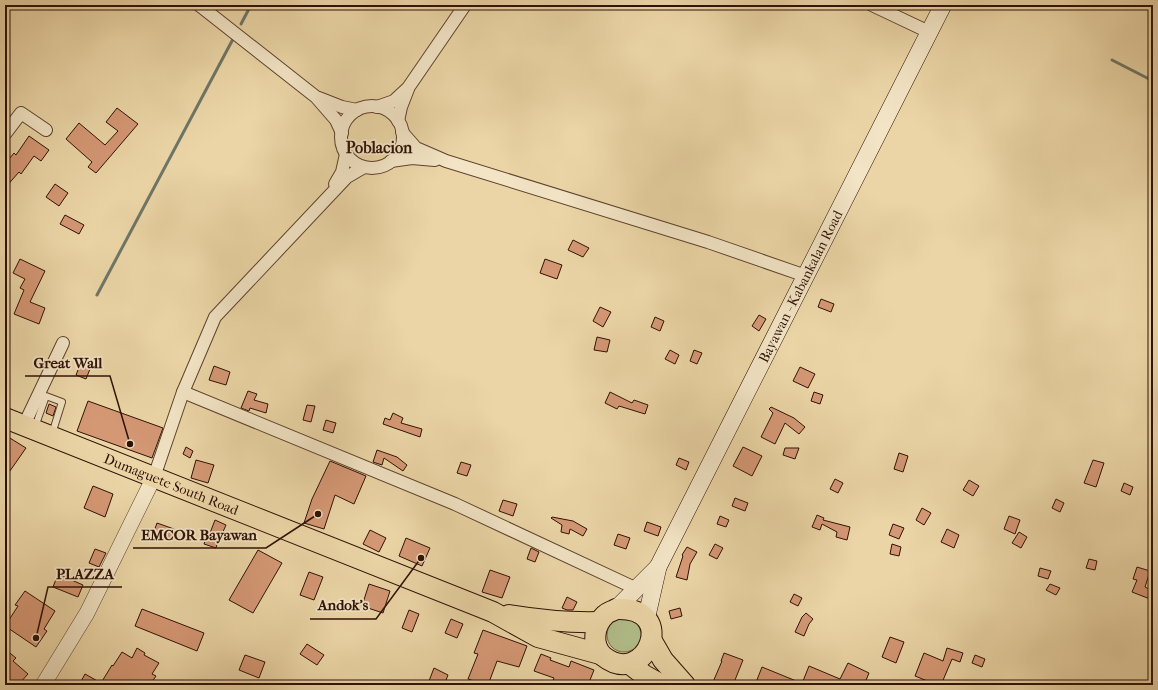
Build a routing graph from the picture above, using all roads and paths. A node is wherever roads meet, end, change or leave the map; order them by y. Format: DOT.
graph roads {
  1 [pos="199,5"];
  2 [pos="465,5"];
  3 [pos="872,5"];
  4 [pos="943,5"];
  5 [pos="928,32"];
  6 [pos="408,88"];
  7 [pos="316,97"];
  8 [pos="377,107"];
  9 [pos="357,110"];
  10 [pos="400,126"];
  11 [pos="46,130"];
  12 [pos="342,133"];
  13 [pos="5,134"];
  14 [pos="346,154"];
  15 [pos="391,161"];
  16 [pos="446,162"];
  17 [pos="364,167"];
  18 [pos="330,193"];
  19 [pos="806,276"];
  20 [pos="63,343"];
  21 [pos="183,392"];
  22 [pos="5,418"];
  23 [pos="37,430"];
  24 [pos="154,477"];
  25 [pos="658,567"];
  26 [pos="637,589"];
  27 [pos="616,609"];
  28 [pos="493,612"];
  29 [pos="646,620"];
  30 [pos="599,622"];
  31 [pos="652,641"];
  32 [pos="600,654"];
  33 [pos="631,665"];
  34 [pos="43,685"];
  35 [pos="662,685"];
  36 [pos="685,685"];
  1 -- 7 [label="street"];
  2 -- 6 [label="street"];
  3 -- 5 [label="street"];
  4 -- 5 [label="main road, Bayawan - Kabankalan Road"];
  5 -- 19 [label="main road, Bayawan - Kabankalan Road"];
  6 -- 8 [label="street"];
  6 -- 10 [label="street"];
  7 -- 9 [label="street"];
  7 -- 12 [label="street"];
  8 -- 9 [label="street"];
  8 -- 10 [label="street"];
  9 -- 12 [label="street"];
  10 -- 15 [label="street"];
  10 -- 16 [label="street"];
  11 -- 13 [label="street"];
  12 -- 14 [label="street"];
  14 -- 17 [label="street"];
  14 -- 18 [label="street"];
  15 -- 16 [label="street"];
  15 -- 17 [label="street"];
  16 -- 19 [label="street"];
  17 -- 18 [label="street"];
  18 -- 21 [label="street"];
  19 -- 25 [label="main road, Bayawan - Kabankalan Road"];
  20 -- 23 [label="street"];
  21 -- 24 [label="street"];
  21 -- 26 [label="street"];
  22 -- 23 [label="highway, Dumaguete South Road"];
  23 -- 23 [label="lane"];
  23 -- 24 [label="highway, Dumaguete South Road"];
  24 -- 28 [label="highway, Dumaguete South Road"];
  24 -- 34 [label="street"];
  25 -- 26 [label="main road, Bayawan - Kabankalan Road"];
  25 -- 29 [label="main road, Bayawan - Kabankalan Road"];
  26 -- 27 [label="main road, Bayawan - Kabankalan Road"];
  27 -- 29 [label="highway"];
  27 -- 30 [label="highway"];
  28 -- 30 [label="highway, Dumaguete South Road"];
  28 -- 32 [label="highway, Dumaguete South Road"];
  29 -- 31 [label="highway"];
  30 -- 32 [label="highway"];
  31 -- 33 [label="highway"];
  31 -- 36 [label="highway"];
  32 -- 33 [label="highway"];
  33 -- 35 [label="highway"];
}
